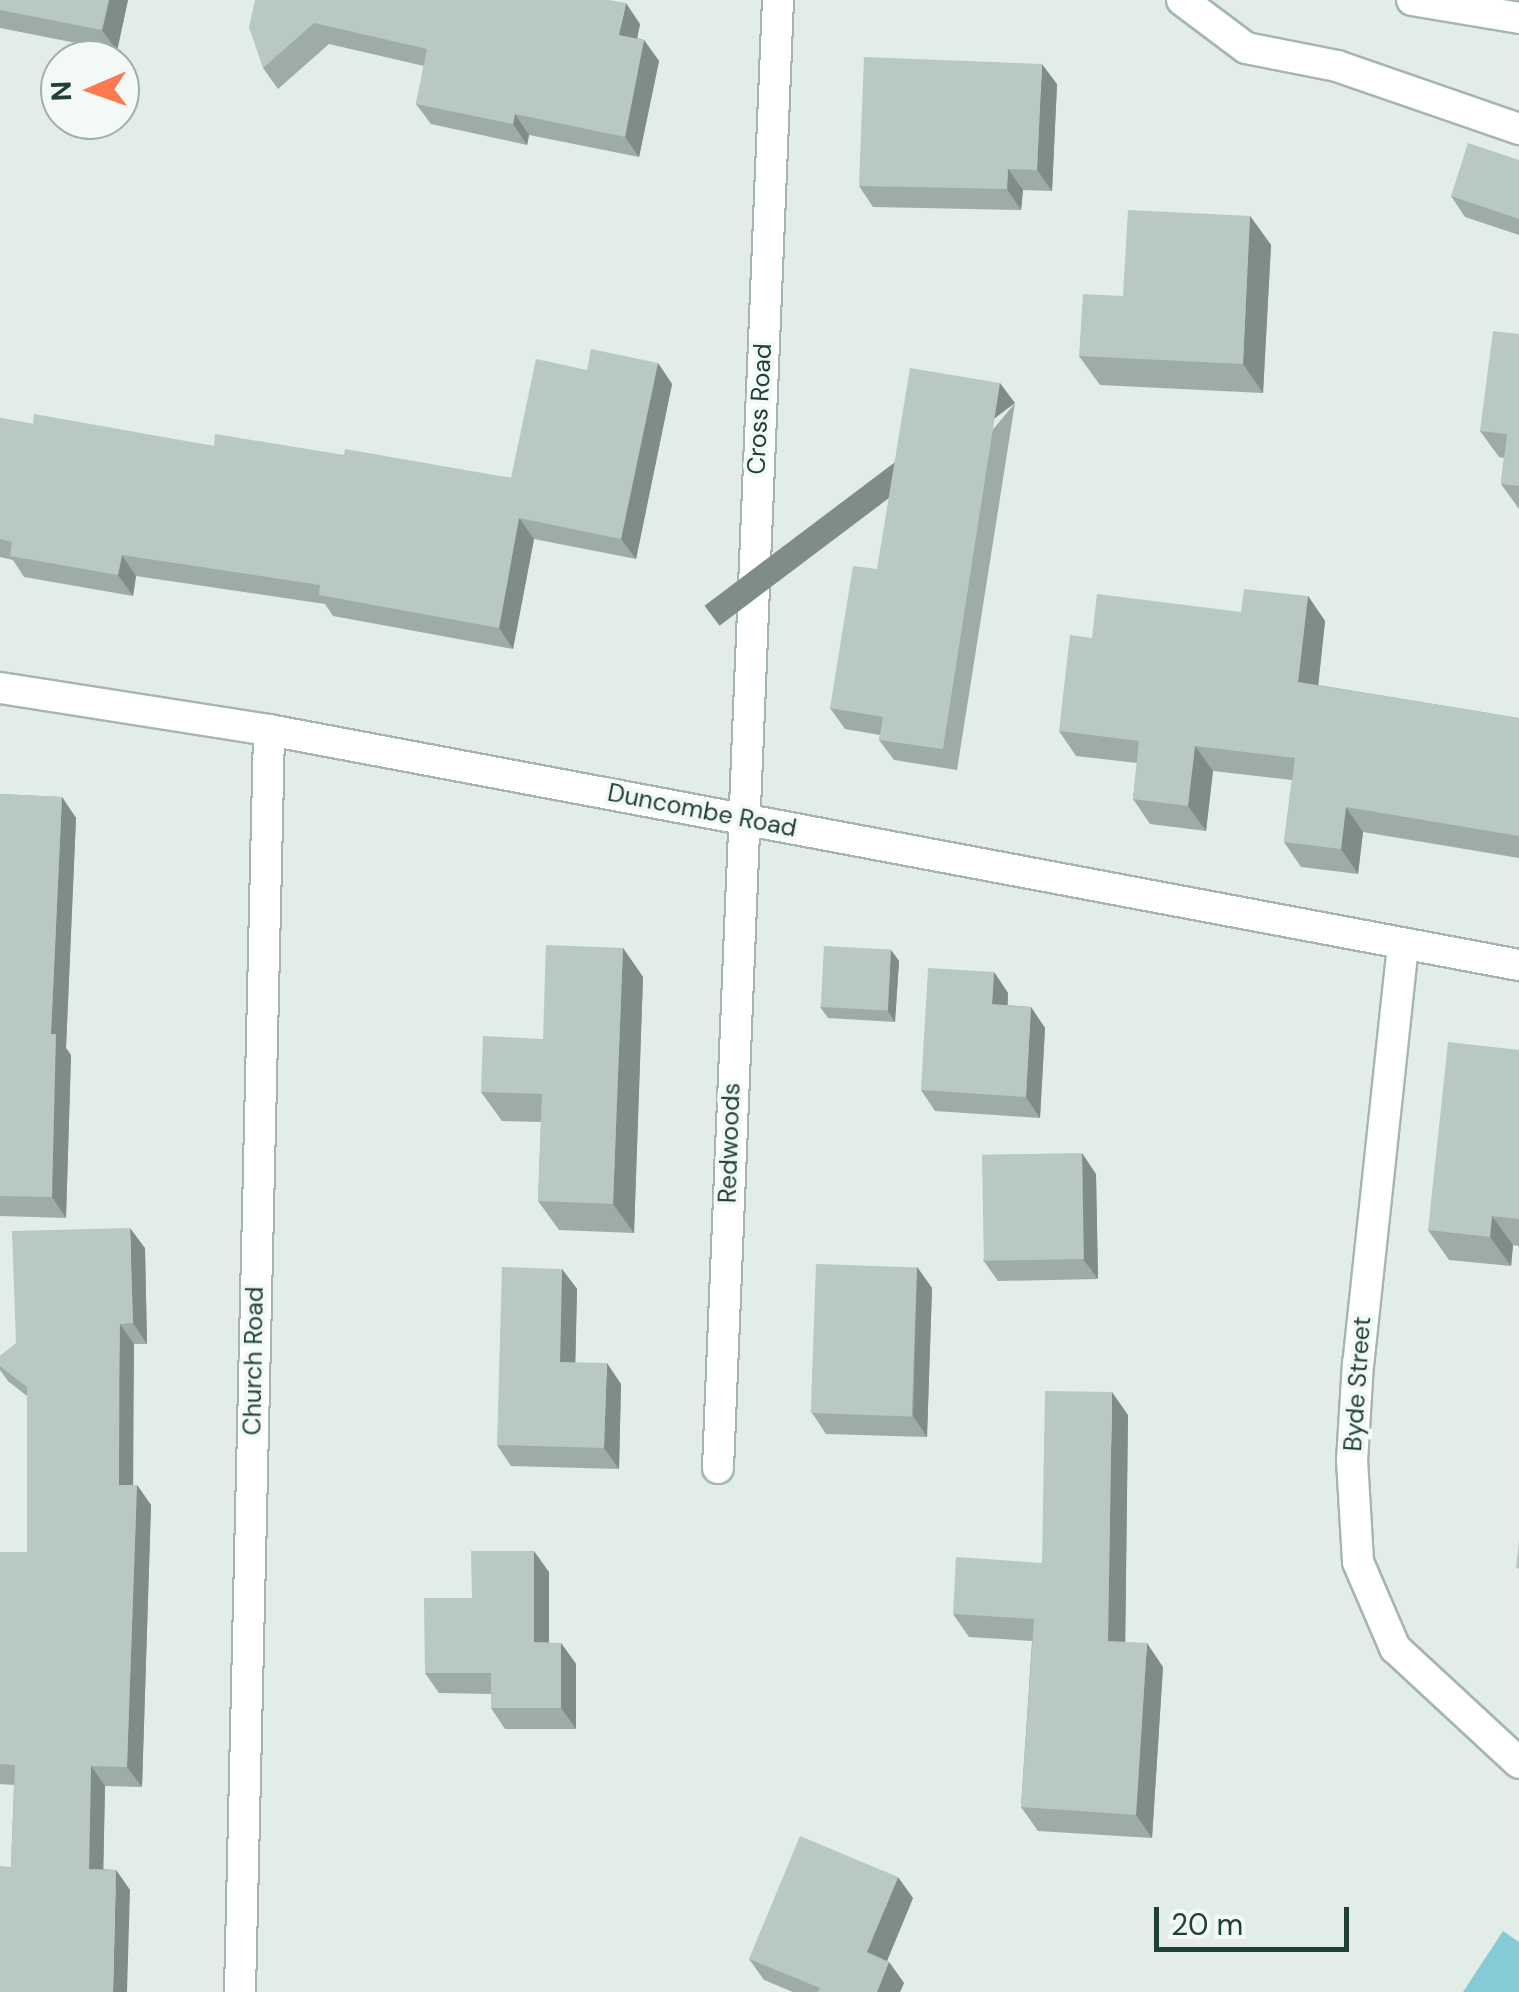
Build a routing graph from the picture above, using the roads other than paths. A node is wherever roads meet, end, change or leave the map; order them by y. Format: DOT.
graph roads {
  1 [pos="778,0"];
  2 [pos="1182,0"];
  3 [pos="1412,0"];
  4 [pos="1519,18"];
  5 [pos="1519,129"];
  6 [pos="0,688"];
  7 [pos="269,730"];
  8 [pos="742,818"];
  9 [pos="1403,945"];
  10 [pos="1519,965"];
  11 [pos="718,1468"];
  12 [pos="1519,1763"];
  13 [pos="240,1992"];
  1 -- 8 [label="street, Cross Road"];
  2 -- 5 [label="street"];
  3 -- 4 [label="street"];
  6 -- 7 [label="street, Duncombe Road"];
  7 -- 8 [label="street, Duncombe Road"];
  7 -- 13 [label="street, Church Road"];
  8 -- 9 [label="street, Duncombe Road"];
  8 -- 11 [label="street, Redwoods"];
  9 -- 10 [label="street, Duncombe Road"];
  9 -- 12 [label="street, Byde Street"];
}
